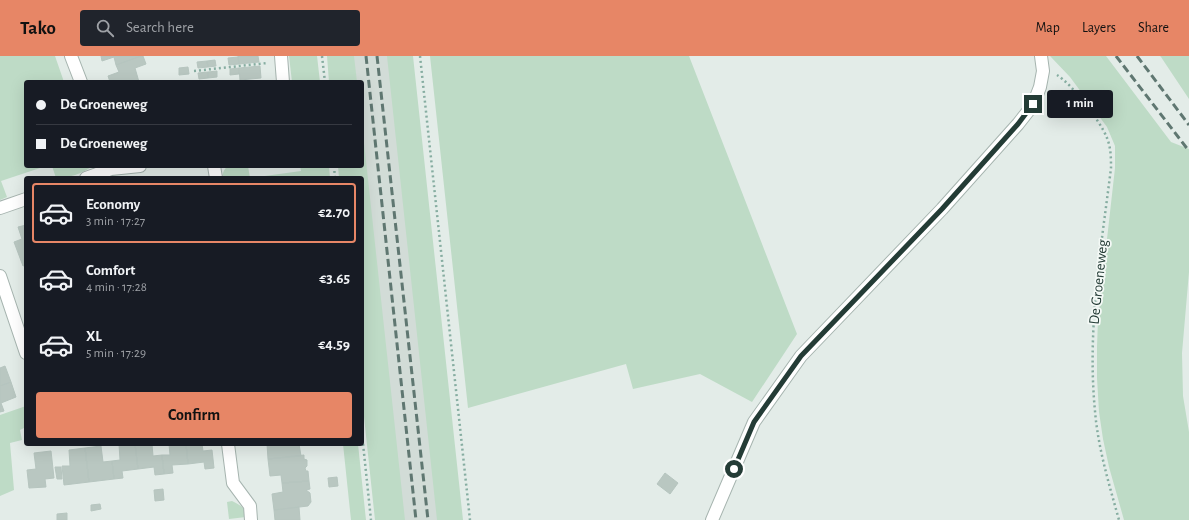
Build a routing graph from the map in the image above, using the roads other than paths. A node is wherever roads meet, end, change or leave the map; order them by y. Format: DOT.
graph roads {
  1 [pos="71,56"];
  2 [pos="1041,56"];
  3 [pos="281,59"];
  4 [pos="79,80"];
  5 [pos="283,80"];
  6 [pos="111,168"];
  7 [pos="91,176"];
  8 [pos="24,200"];
  9 [pos="0,208"];
  10 [pos="0,276"];
  11 [pos="24,347"];
  12 [pos="228,446"];
  13 [pos="251,520"];
  14 [pos="712,520"];
  1 -- 4 [label="street"];
  2 -- 14 [label="street"];
  3 -- 5 [label="street"];
  6 -- 7 [label="street"];
  8 -- 9 [label="street"];
  10 -- 11 [label="street"];
  12 -- 13 [label="street"];
}
